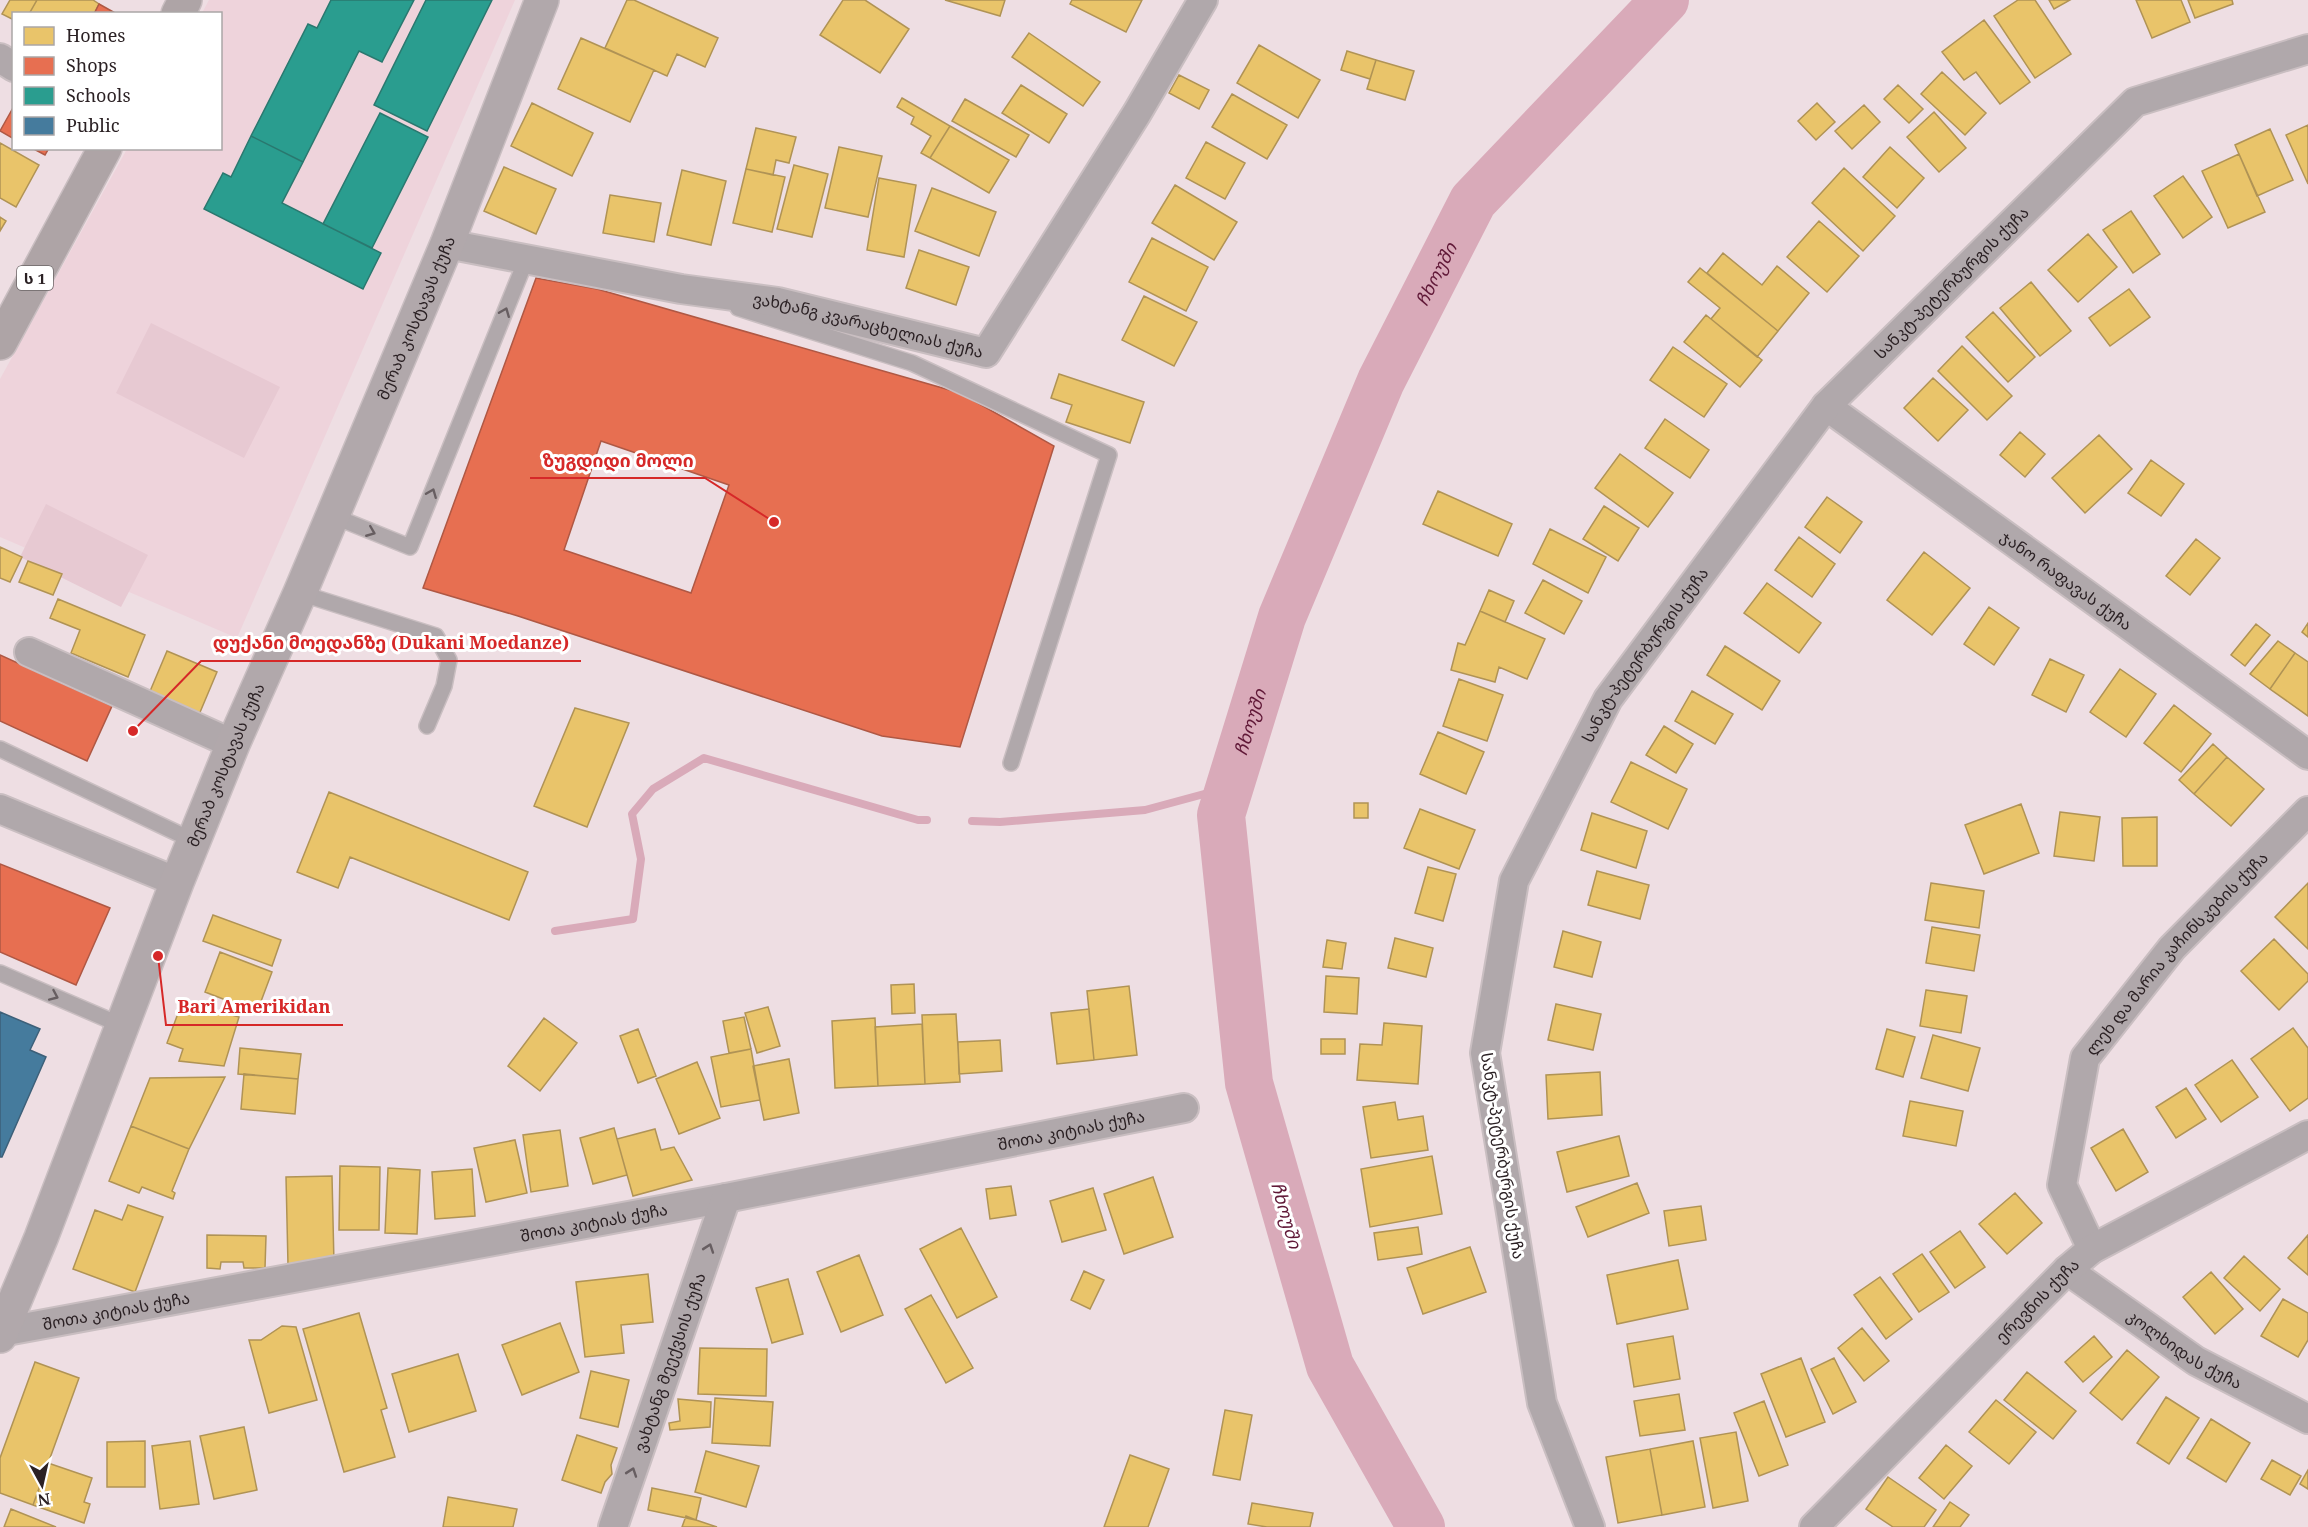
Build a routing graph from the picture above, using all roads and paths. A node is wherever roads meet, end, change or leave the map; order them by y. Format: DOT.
graph roads {
  1 [pos="542,0"];
  2 [pos="1203,0"];
  3 [pos="2308,49"];
  4 [pos="104,150"];
  5 [pos="447,244"];
  6 [pos="526,260"];
  7 [pos="681,289"];
  8 [pos="0,343"];
  9 [pos="1826,406"];
  10 [pos="333,516"];
  11 [pos="300,593"];
  12 [pos="29,652"];
  13 [pos="427,726"];
  14 [pos="233,744"];
  15 [pos="0,749"];
  16 [pos="2308,755"];
  17 [pos="1011,763"];
  18 [pos="0,809"];
  19 [pos="2308,811"];
  20 [pos="194,841"];
  21 [pos="177,882"];
  22 [pos="0,973"];
  23 [pos="123,1026"];
  24 [pos="1184,1108"];
  25 [pos="2308,1135"];
  26 [pos="726,1198"];
  27 [pos="2092,1248"];
  28 [pos="2067,1270"];
  29 [pos="1,1334"];
  30 [pos="2308,1419"];
  31 [pos="613,1527"];
  32 [pos="1590,1527"];
  33 [pos="1814,1527"];
  1 -- 5 [label="main road, მერაბ კოსტავას ქუჩა"];
  2 -- 7 [label="street, ვახტანგ კვარაცხელიას ქუჩა"];
  3 -- 9 [label="street, სანკტ-პეტერბურგის ქუჩა"];
  4 -- 8 [label="highway, ს 1"];
  5 -- 6 [label="street, ვახტანგ კვარაცხელიას ქუჩა"];
  5 -- 10 [label="main road, მერაბ კოსტავას ქუჩა"];
  6 -- 7 [label="street, ვახტანგ კვარაცხელიას ქუჩა"];
  10 -- 6 [label="lane, one-way"];
  7 -- 17 [label="lane"];
  9 -- 16 [label="street, ჯანო რაფავას ქუჩა"];
  9 -- 32 [label="street, სანკტ-პეტერბურგის ქუჩა"];
  10 -- 11 [label="main road, მერაბ კოსტავას ქუჩა"];
  11 -- 13 [label="lane"];
  11 -- 14 [label="main road, მერაბ კოსტავას ქუჩა"];
  12 -- 14 [label="street"];
  14 -- 20 [label="main road, მერაბ კოსტავას ქუჩა"];
  15 -- 20 [label="lane"];
  18 -- 21 [label="street"];
  19 -- 27 [label="street, ლეხ და მარია კაჩინსკების ქუჩა"];
  20 -- 21 [label="main road, მერაბ კოსტავას ქუჩა"];
  21 -- 23 [label="main road, მერაბ კოსტავას ქუჩა"];
  22 -- 23 [label="lane, one-way"];
  23 -- 29 [label="main road, მერაბ კოსტავას ქუჩა"];
  24 -- 26 [label="street, შოთა კიტიას ქუჩა"];
  25 -- 27 [label="street, ერევნის ქუჩა"];
  26 -- 29 [label="street, შოთა კიტიას ქუჩა"];
  31 -- 26 [label="street, ვახტანგ მეექვსის ქუჩა, one-way"];
  27 -- 28 [label="street, ერევნის ქუჩა"];
  28 -- 30 [label="street, კოლხიდას ქუჩა"];
  28 -- 33 [label="street, ერევნის ქუჩა"];
}
